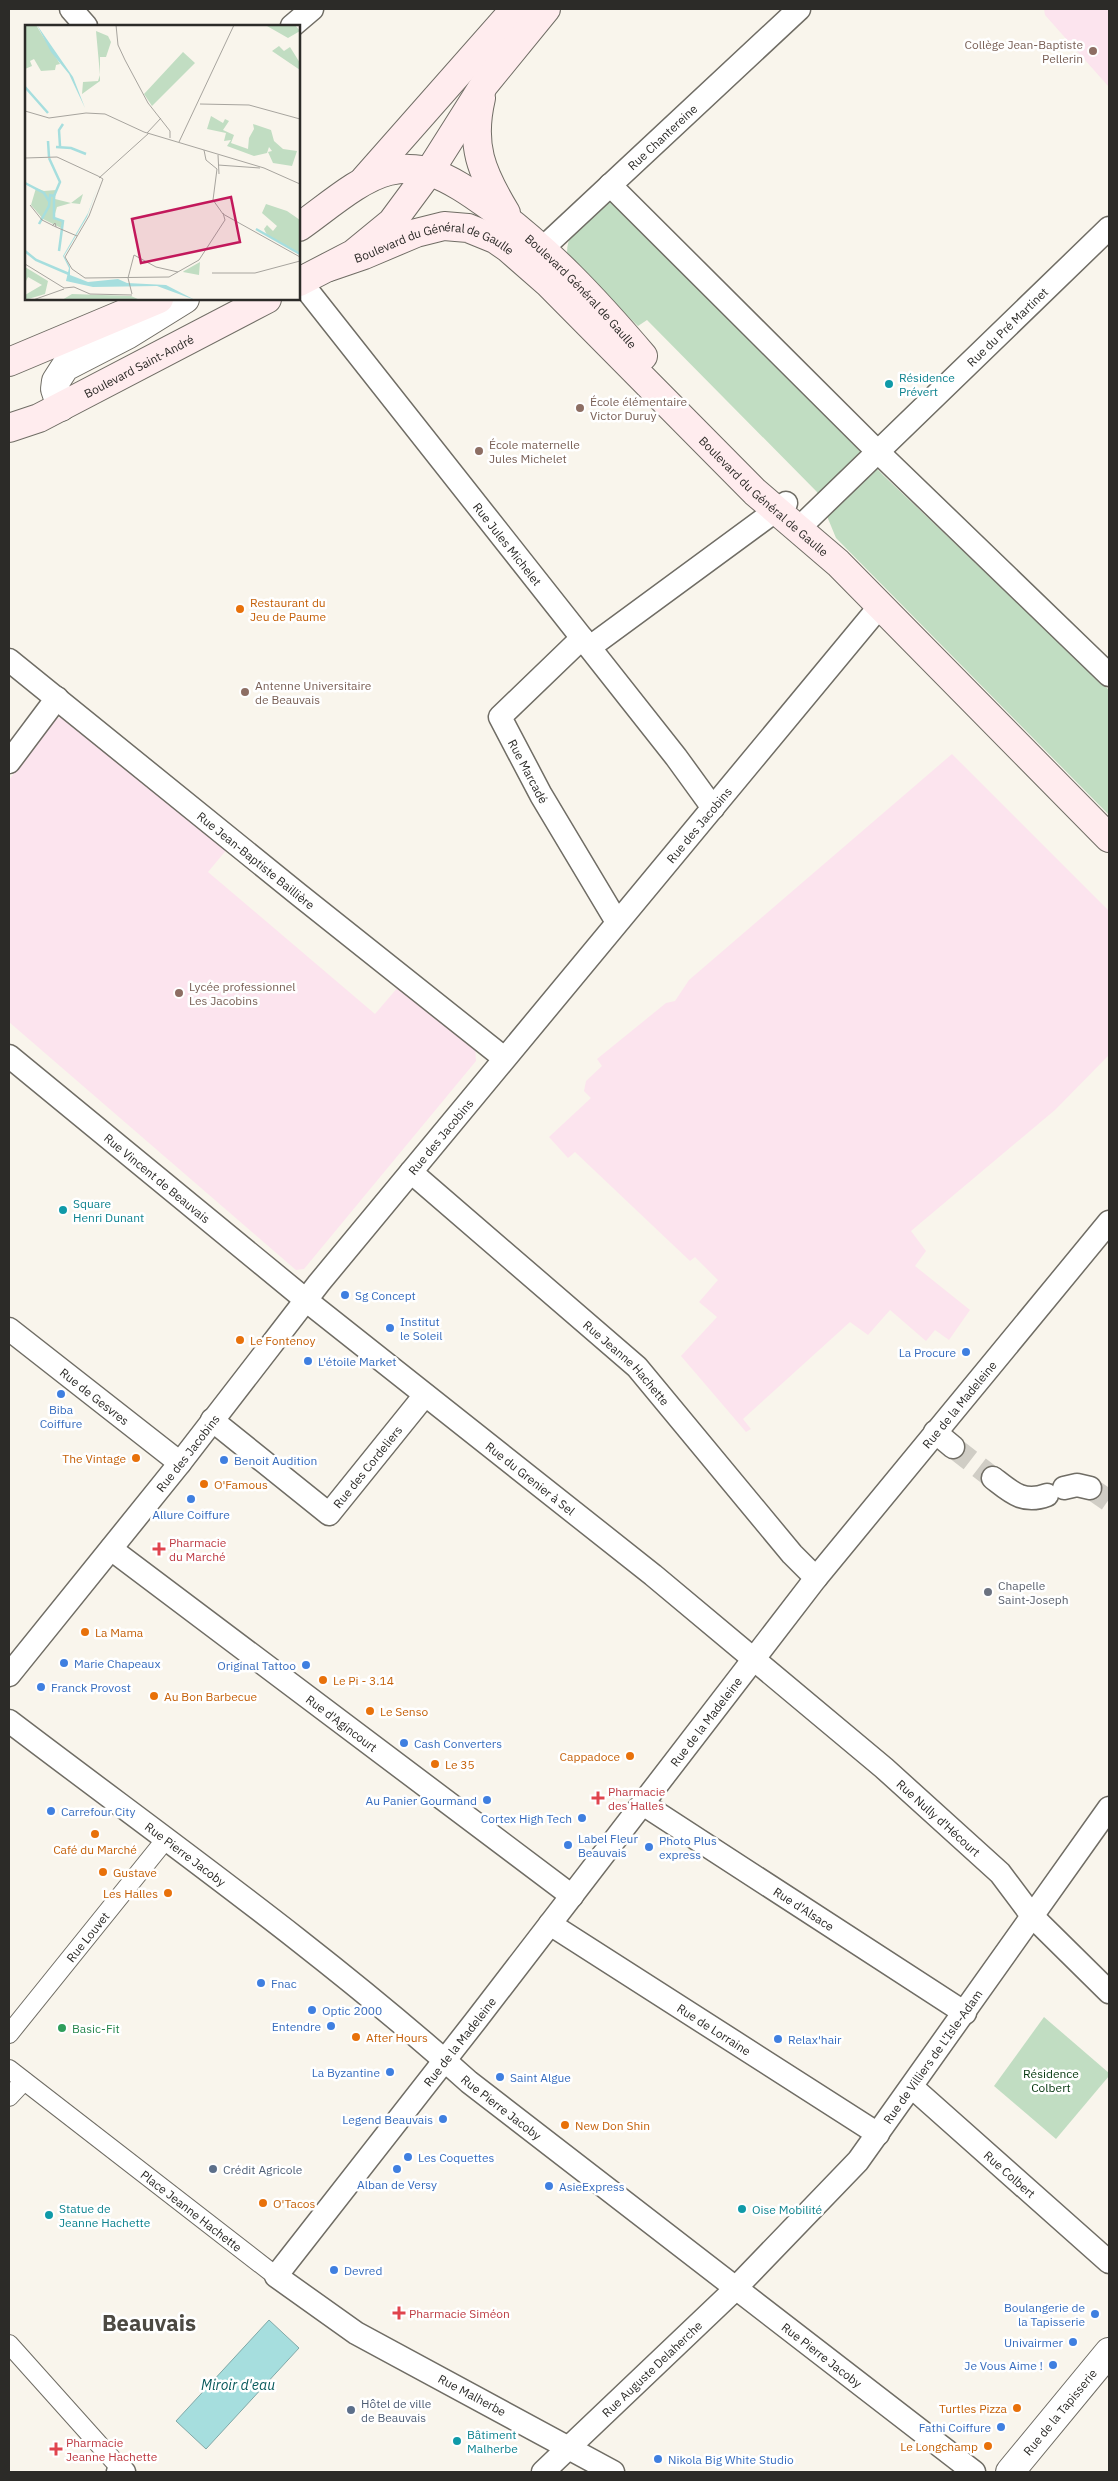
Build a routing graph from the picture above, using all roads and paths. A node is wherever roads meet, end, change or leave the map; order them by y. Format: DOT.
graph roads {
  1 [pos="71,9"];
  2 [pos="312,9"];
  3 [pos="515,9"];
  4 [pos="546,9"];
  5 [pos="799,9"];
  6 [pos="85,25"];
  7 [pos="293,25"];
  8 [pos="484,85"];
  9 [pos="430,172"];
  10 [pos="610,185"];
  11 [pos="354,188"];
  12 [pos="513,224"];
  13 [pos="300,226"];
  14 [pos="1109,228"];
  15 [pos="534,256"];
  16 [pos="329,266"];
  17 [pos="300,280"];
  18 [pos="300,282"];
  19 [pos="156,300"];
  20 [pos="182,300"];
  21 [pos="264,300"];
  22 [pos="134,310"];
  23 [pos="9,362"];
  24 [pos="9,381"];
  25 [pos="61,407"];
  26 [pos="9,428"];
  27 [pos="9,442"];
  28 [pos="877,451"];
  29 [pos="781,507"];
  30 [pos="801,526"];
  31 [pos="880,606"];
  32 [pos="586,643"];
  33 [pos="9,660"];
  34 [pos="1109,675"];
  35 [pos="57,698"];
  36 [pos="9,762"];
  37 [pos="713,808"];
  38 [pos="1109,838"];
  39 [pos="617,922"];
  40 [pos="9,1056"];
  41 [pos="504,1058"];
  42 [pos="411,1172"];
  43 [pos="1109,1222"];
  44 [pos="306,1300"];
  45 [pos="9,1329"];
  46 [pos="425,1395"];
  47 [pos="212,1420"];
  48 [pos="935,1432"];
  49 [pos="953,1447"];
  50 [pos="180,1463"];
  51 [pos="993,1478"];
  52 [pos="1090,1488"];
  53 [pos="111,1548"];
  54 [pos="816,1578"];
  55 [pos="754,1660"];
  56 [pos="9,1675"];
  57 [pos="9,1721"];
  58 [pos="643,1804"];
  59 [pos="1109,1808"];
  60 [pos="166,1840"];
  61 [pos="572,1896"];
  62 [pos="1033,1916"];
  63 [pos="550,1924"];
  64 [pos="1109,1992"];
  65 [pos="965,2013"];
  66 [pos="9,2034"];
  67 [pos="445,2061"];
  68 [pos="9,2069"];
  69 [pos="24,2081"];
  70 [pos="912,2087"];
  71 [pos="9,2097"];
  72 [pos="878,2134"];
  73 [pos="1109,2262"];
  74 [pos="276,2276"];
  75 [pos="735,2288"];
  76 [pos="9,2344"];
  77 [pos="382,2347"];
  78 [pos="1109,2352"];
  79 [pos="568,2447"];
  80 [pos="121,2471"];
  81 [pos="543,2472"];
  82 [pos="613,2472"];
  83 [pos="974,2472"];
  84 [pos="1010,2472"];
  1 -- 6 [label="street"];
  2 -- 7 [label="street"];
  3 -- 11 [label="main road"];
  4 -- 8 [label="main road"];
  5 -- 10 [label="street, Rue Chantereine"];
  8 -- 9 [label="main road"];
  8 -- 12 [label="main road"];
  9 -- 11 [label="main road"];
  9 -- 12 [label="main road, Boulevard Général de Gaulle"];
  9 -- 16 [label="main road"];
  10 -- 15 [label="street, Rue Chantereine"];
  10 -- 28 [label="street"];
  11 -- 13 [label="main road"];
  12 -- 15 [label="main road, Boulevard Général de Gaulle"];
  14 -- 28 [label="street, Rue du Pré Martinet"];
  15 -- 16 [label="main road, Boulevard du Général de Gaulle"];
  15 -- 29 [label="main road, Boulevard du Général de Gaulle"];
  16 -- 17 [label="main road"];
  18 -- 32 [label="street, Rue Jules Michelet"];
  19 -- 22 [label="main road"];
  20 -- 25 [label="street"];
  21 -- 25 [label="main road, Boulevard Saint-André"];
  22 -- 23 [label="main road"];
  22 -- 24 [label="main road"];
  25 -- 26 [label="main road, Boulevard Saint-André"];
  25 -- 27 [label="street"];
  28 -- 30 [label="street, Rue du Pré Martinet"];
  28 -- 34 [label="street"];
  29 -- 30 [label="main road, Boulevard du Général de Gaulle"];
  29 -- 32 [label="street, Rue Marcadé"];
  30 -- 31 [label="main road, Boulevard du Général de Gaulle"];
  31 -- 37 [label="street, Rue des Jacobins"];
  31 -- 38 [label="main road, Boulevard du Général de Gaulle"];
  32 -- 37 [label="street, Rue Jules Michelet"];
  32 -- 39 [label="street, Rue Marcadé"];
  33 -- 35 [label="street, Rue Jean-Baptiste Baillière"];
  35 -- 36 [label="street"];
  35 -- 41 [label="street, Rue Jean-Baptiste Baillière"];
  37 -- 39 [label="street, Rue des Jacobins"];
  39 -- 41 [label="street, Rue des Jacobins"];
  40 -- 44 [label="street, Rue Vincent de Beauvais"];
  41 -- 42 [label="street, Rue des Jacobins"];
  42 -- 44 [label="street, Rue des Jacobins"];
  42 -- 54 [label="street, Rue Jeanne Hachette"];
  43 -- 48 [label="street, Rue de la Madeleine"];
  44 -- 46 [label="street, Rue du Grenier à Sel"];
  44 -- 47 [label="street, Rue des Jacobins"];
  45 -- 50 [label="street, Rue de Gesvres"];
  46 -- 47 [label="street, Rue des Cordeliers"];
  46 -- 55 [label="street, Rue du Grenier à Sel"];
  47 -- 50 [label="street, Rue des Jacobins"];
  48 -- 49 [label="street"];
  48 -- 54 [label="street, Rue de la Madeleine"];
  50 -- 53 [label="street, Rue des Jacobins"];
  51 -- 52 [label="street"];
  53 -- 56 [label="street, Rue des Jacobins"];
  53 -- 61 [label="street, Rue d'Agincourt"];
  54 -- 55 [label="street, Rue de la Madeleine"];
  55 -- 58 [label="street, Rue de la Madeleine"];
  55 -- 62 [label="street, Rue Nully d'Hécourt"];
  57 -- 60 [label="street, Rue Pierre Jacoby"];
  58 -- 61 [label="street, Rue de la Madeleine"];
  58 -- 65 [label="street, Rue d'Alsace"];
  59 -- 62 [label="street, Rue de Villiers de L'Isle-Adam"];
  60 -- 66 [label="street, Rue Louvet"];
  60 -- 67 [label="street, Rue Pierre Jacoby"];
  61 -- 63 [label="street, Rue de la Madeleine"];
  62 -- 64 [label="street, Rue Nully d'Hécourt"];
  62 -- 65 [label="street, Rue de Villiers de L'Isle-Adam"];
  63 -- 67 [label="street, Rue de la Madeleine"];
  63 -- 72 [label="street, Rue de Lorraine"];
  65 -- 70 [label="street, Rue de Villiers de L'Isle-Adam"];
  67 -- 74 [label="street, Rue de la Madeleine"];
  67 -- 75 [label="street, Rue Pierre Jacoby"];
  68 -- 69 [label="street, Place Jeanne Hachette"];
  69 -- 71 [label="street"];
  69 -- 74 [label="street, Place Jeanne Hachette"];
  70 -- 72 [label="street, Rue de Villiers de L'Isle-Adam"];
  70 -- 73 [label="street, Rue Colbert"];
  72 -- 75 [label="street, Rue de Villiers de L'Isle-Adam"];
  74 -- 77 [label="street, Place Jeanne Hachette"];
  75 -- 79 [label="street, Rue Auguste Delaherche"];
  75 -- 83 [label="street, Rue Pierre Jacoby"];
  76 -- 80 [label="street"];
  77 -- 79 [label="street, Rue Malherbe"];
  78 -- 84 [label="street, Rue de la Tapisserie"];
  79 -- 81 [label="street, Rue Auguste Delaherche"];
  79 -- 82 [label="street, Rue Malherbe"];
}
